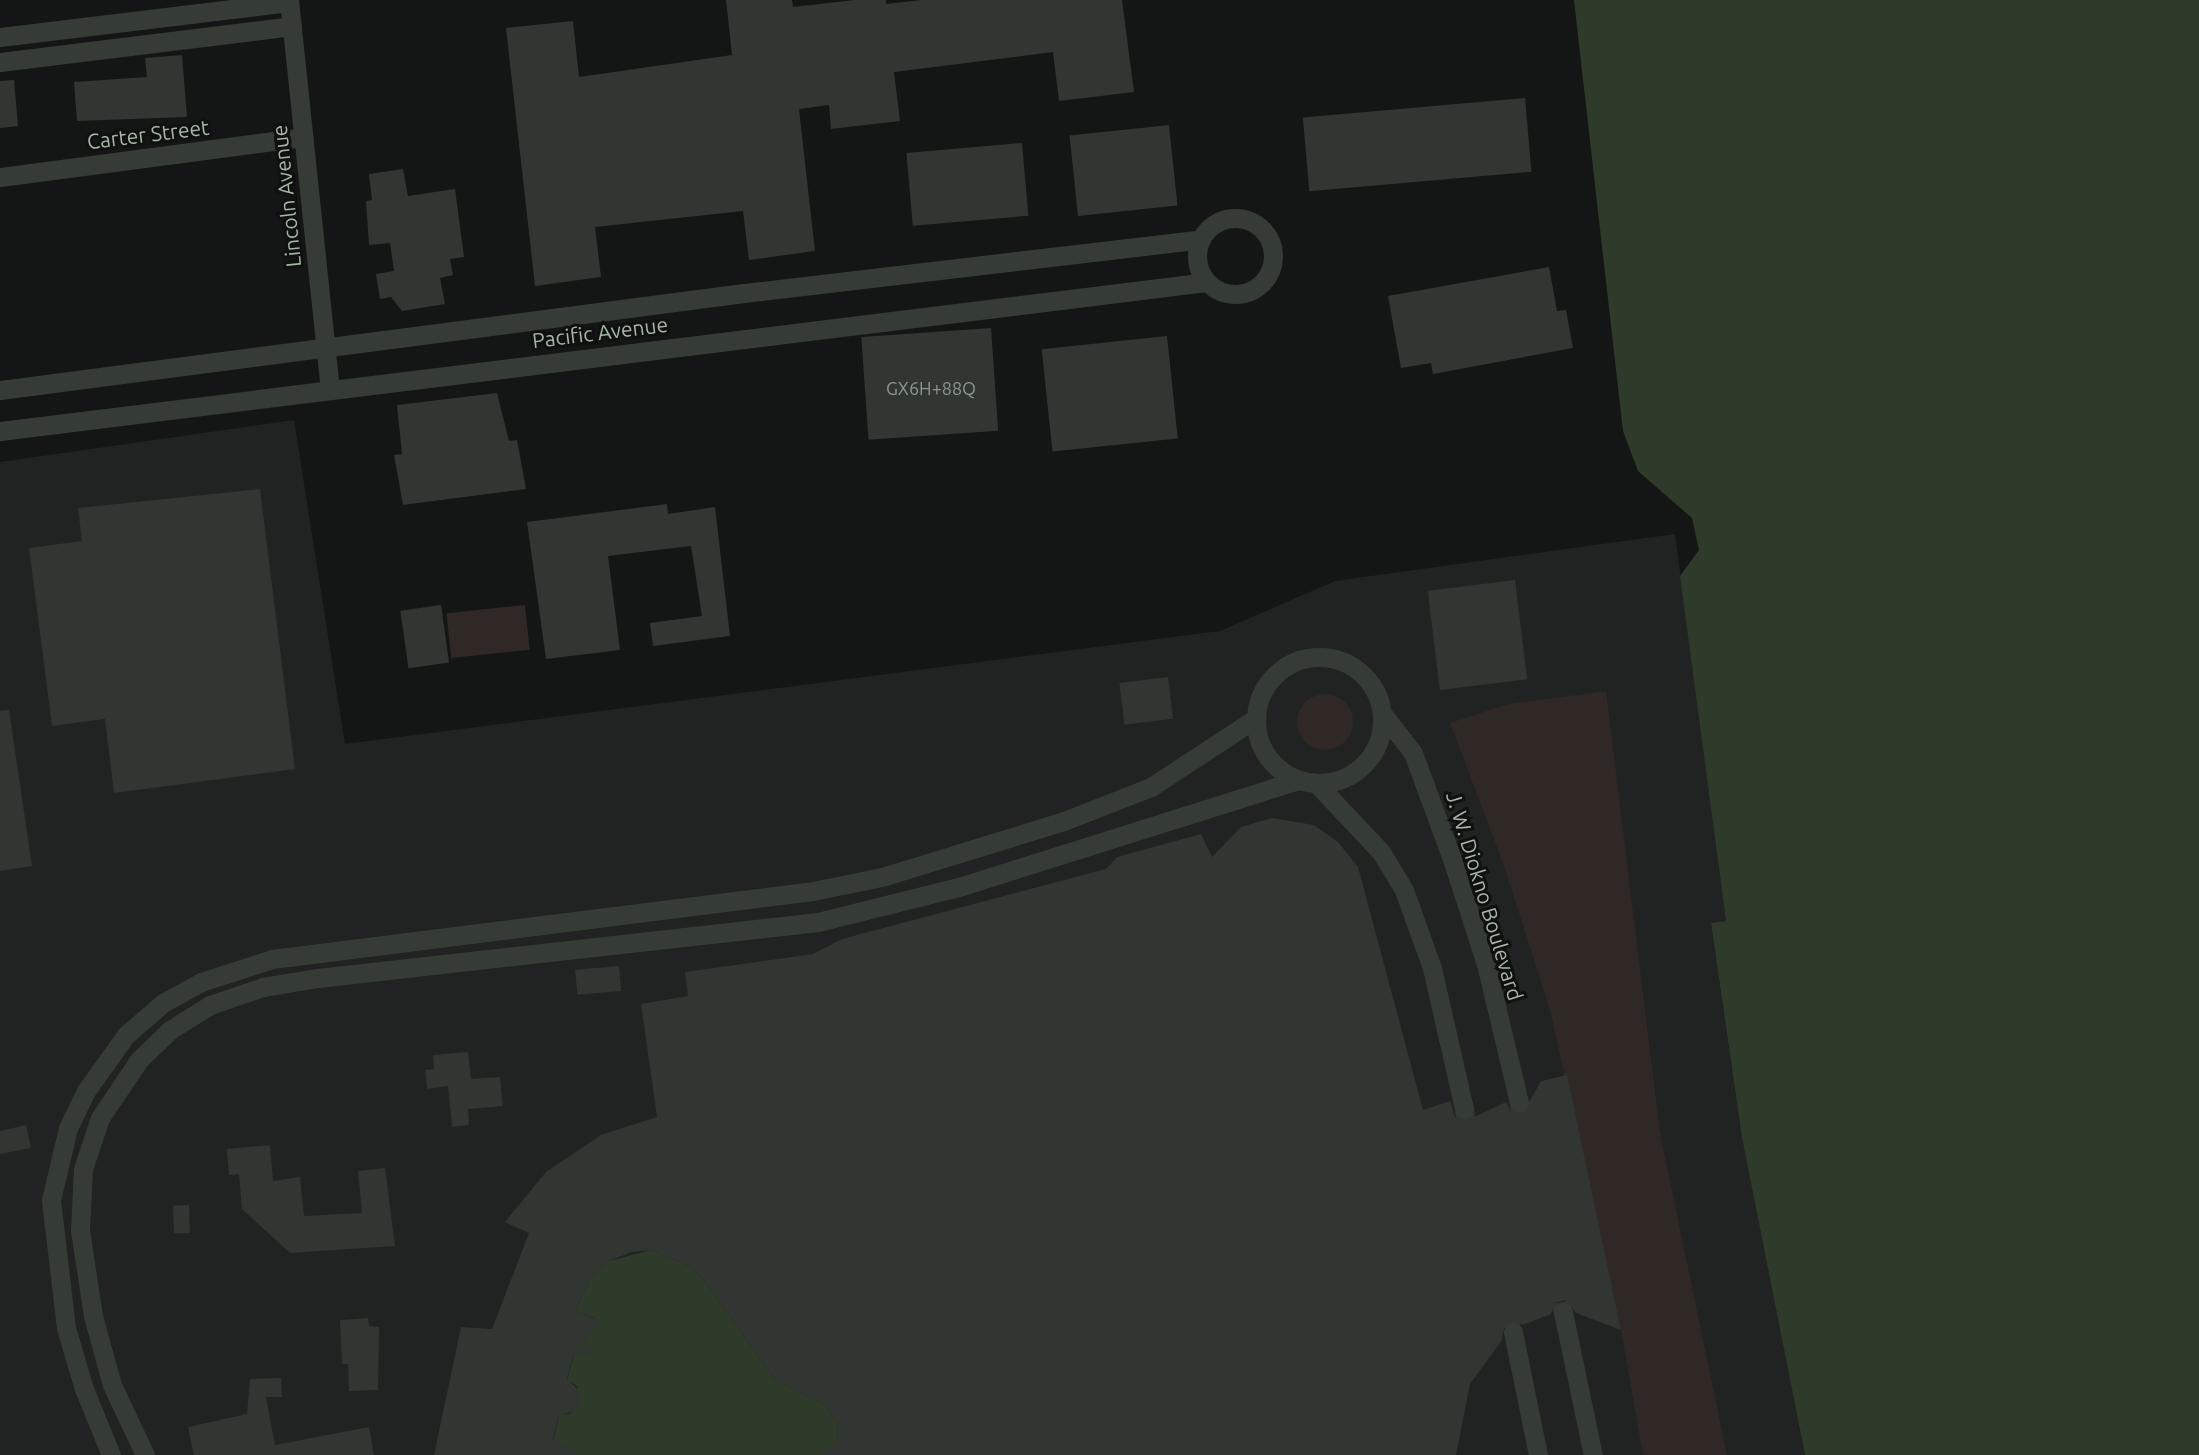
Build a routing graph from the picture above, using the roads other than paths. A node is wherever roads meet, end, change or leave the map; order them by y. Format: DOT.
graph roads {
  1 [pos="289,1"];
  2 [pos="292,26"];
  3 [pos="0,37"];
  4 [pos="0,62"];
  5 [pos="303,137"];
  6 [pos="0,177"];
  7 [pos="1201,239"];
  8 [pos="1206,282"];
  9 [pos="325,346"];
  10 [pos="330,387"];
  11 [pos="0,390"];
  12 [pos="0,431"];
  13 [pos="1382,713"];
  14 [pos="1256,718"];
  15 [pos="1308,782"];
  16 [pos="1518,1103"];
  17 [pos="1464,1109"];
  18 [pos="1563,1312"];
  19 [pos="1513,1332"];
  20 [pos="111,1455"];
  21 [pos="145,1455"];
  22 [pos="1538,1455"];
  23 [pos="1593,1455"];
  1 -- 2 [label="street, Lincoln Avenue"];
  1 -- 3 [label="street"];
  2 -- 4 [label="street"];
  2 -- 5 [label="street, Lincoln Avenue"];
  5 -- 6 [label="street, Carter Street"];
  5 -- 9 [label="street, Lincoln Avenue"];
  7 -- 8 [label="street"];
  7 -- 8 [label="street"];
  7 -- 9 [label="street, Pacific Avenue"];
  8 -- 10 [label="street, Pacific Avenue"];
  9 -- 10 [label="street, Lincoln Avenue"];
  9 -- 11 [label="street, Pacific Avenue"];
  10 -- 12 [label="street, Pacific Avenue"];
  13 -- 14 [label="street"];
  13 -- 15 [label="street"];
  13 -- 16 [label="street, J. W. Diokno Boulevard"];
  14 -- 15 [label="street"];
  14 -- 20 [label="street"];
  15 -- 17 [label="street"];
  15 -- 21 [label="street"];
  18 -- 23 [label="street"];
  19 -- 22 [label="street"];
}
